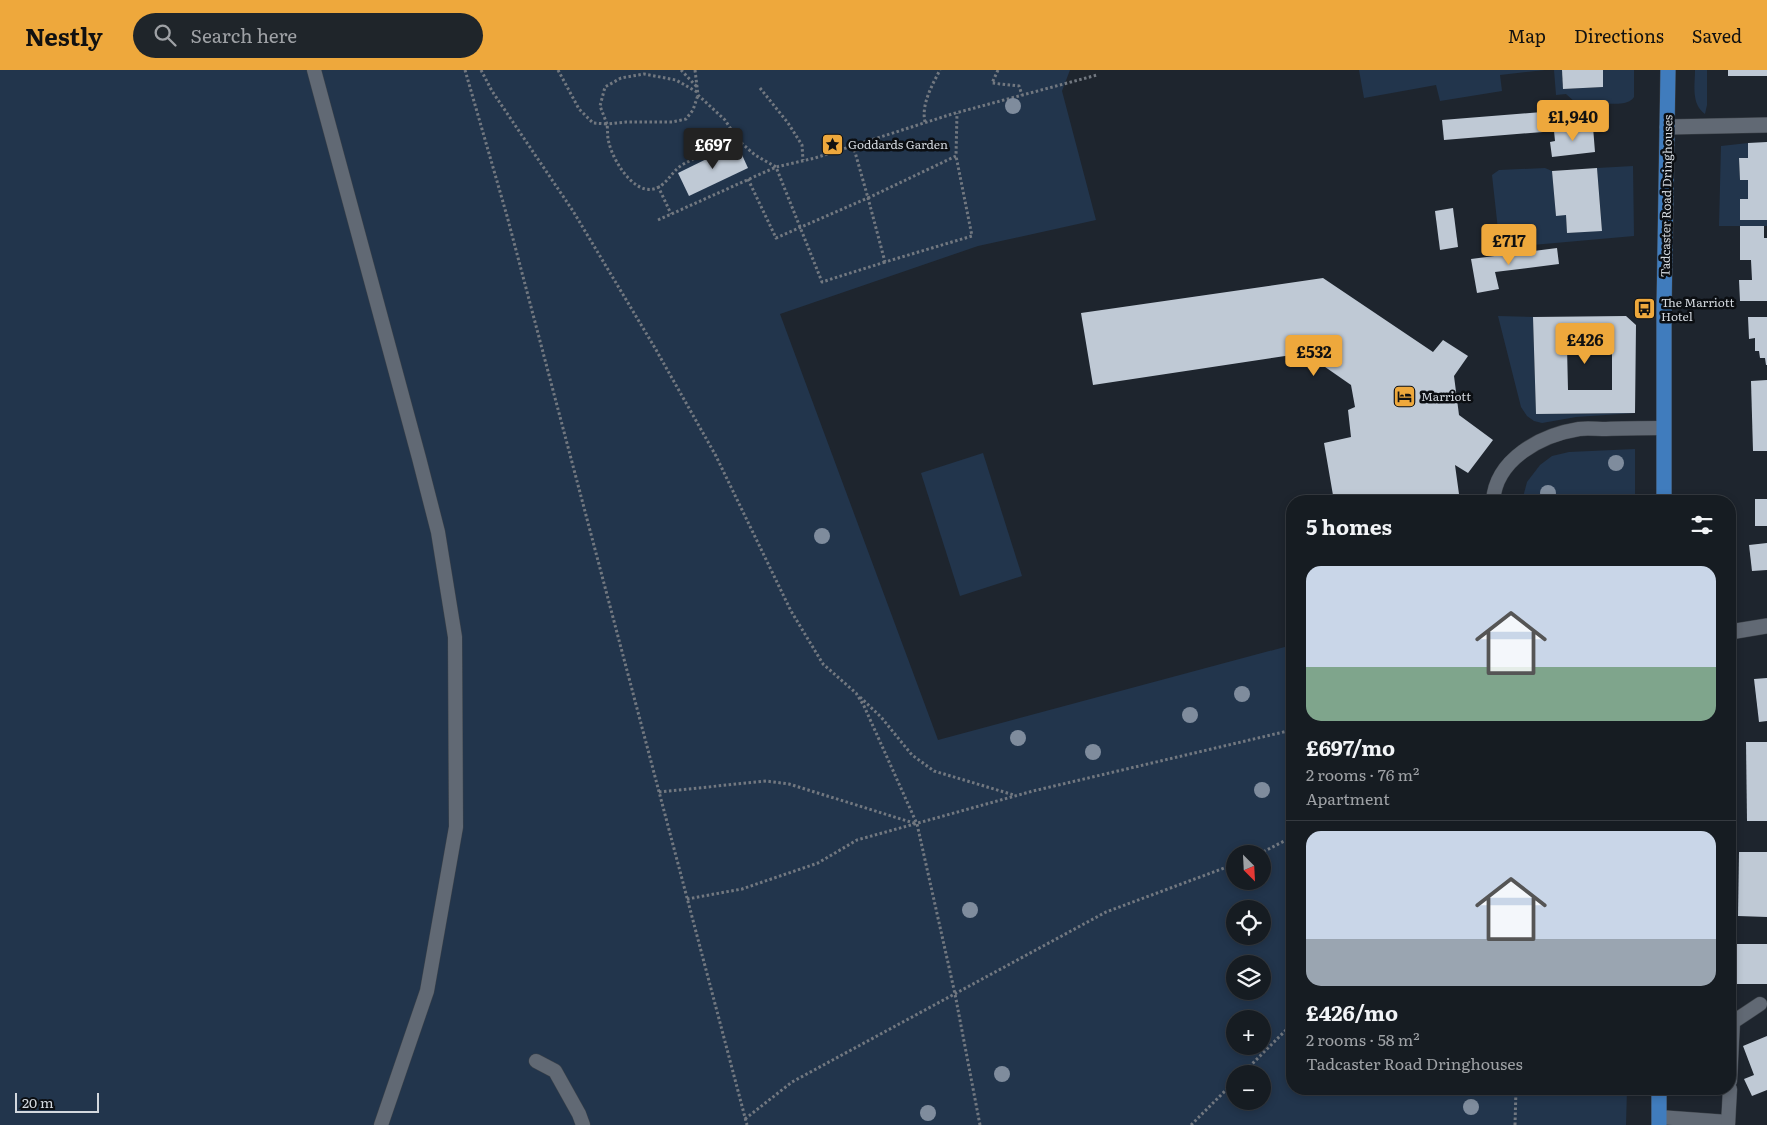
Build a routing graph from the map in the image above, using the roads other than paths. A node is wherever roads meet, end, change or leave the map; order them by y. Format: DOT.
graph roads {
  1 [pos="314,70"];
  2 [pos="1668,70"];
  3 [pos="1767,125"];
  4 [pos="1667,127"];
  5 [pos="1664,428"];
  6 [pos="1494,495"];
  7 [pos="1664,495"];
  8 [pos="1767,626"];
  9 [pos="1736,631"];
  10 [pos="1760,1004"];
  11 [pos="1736,1019"];
  12 [pos="536,1061"];
  13 [pos="1659,1095"];
  14 [pos="1730,1095"];
  15 [pos="1659,1121"];
  16 [pos="1728,1124"];
  17 [pos="381,1125"];
  18 [pos="582,1125"];
  1 -- 17 [label="lane"];
  2 -- 4 [label="main road, Tadcaster Road Dringhouses"];
  3 -- 4 [label="street"];
  4 -- 5 [label="main road, Tadcaster Road Dringhouses"];
  5 -- 6 [label="lane"];
  5 -- 7 [label="main road, Tadcaster Road Dringhouses"];
  8 -- 9 [label="street"];
  10 -- 11 [label="lane"];
  12 -- 18 [label="lane"];
  13 -- 15 [label="main road"];
  14 -- 16 [label="lane"];
  15 -- 16 [label="lane"];
}
